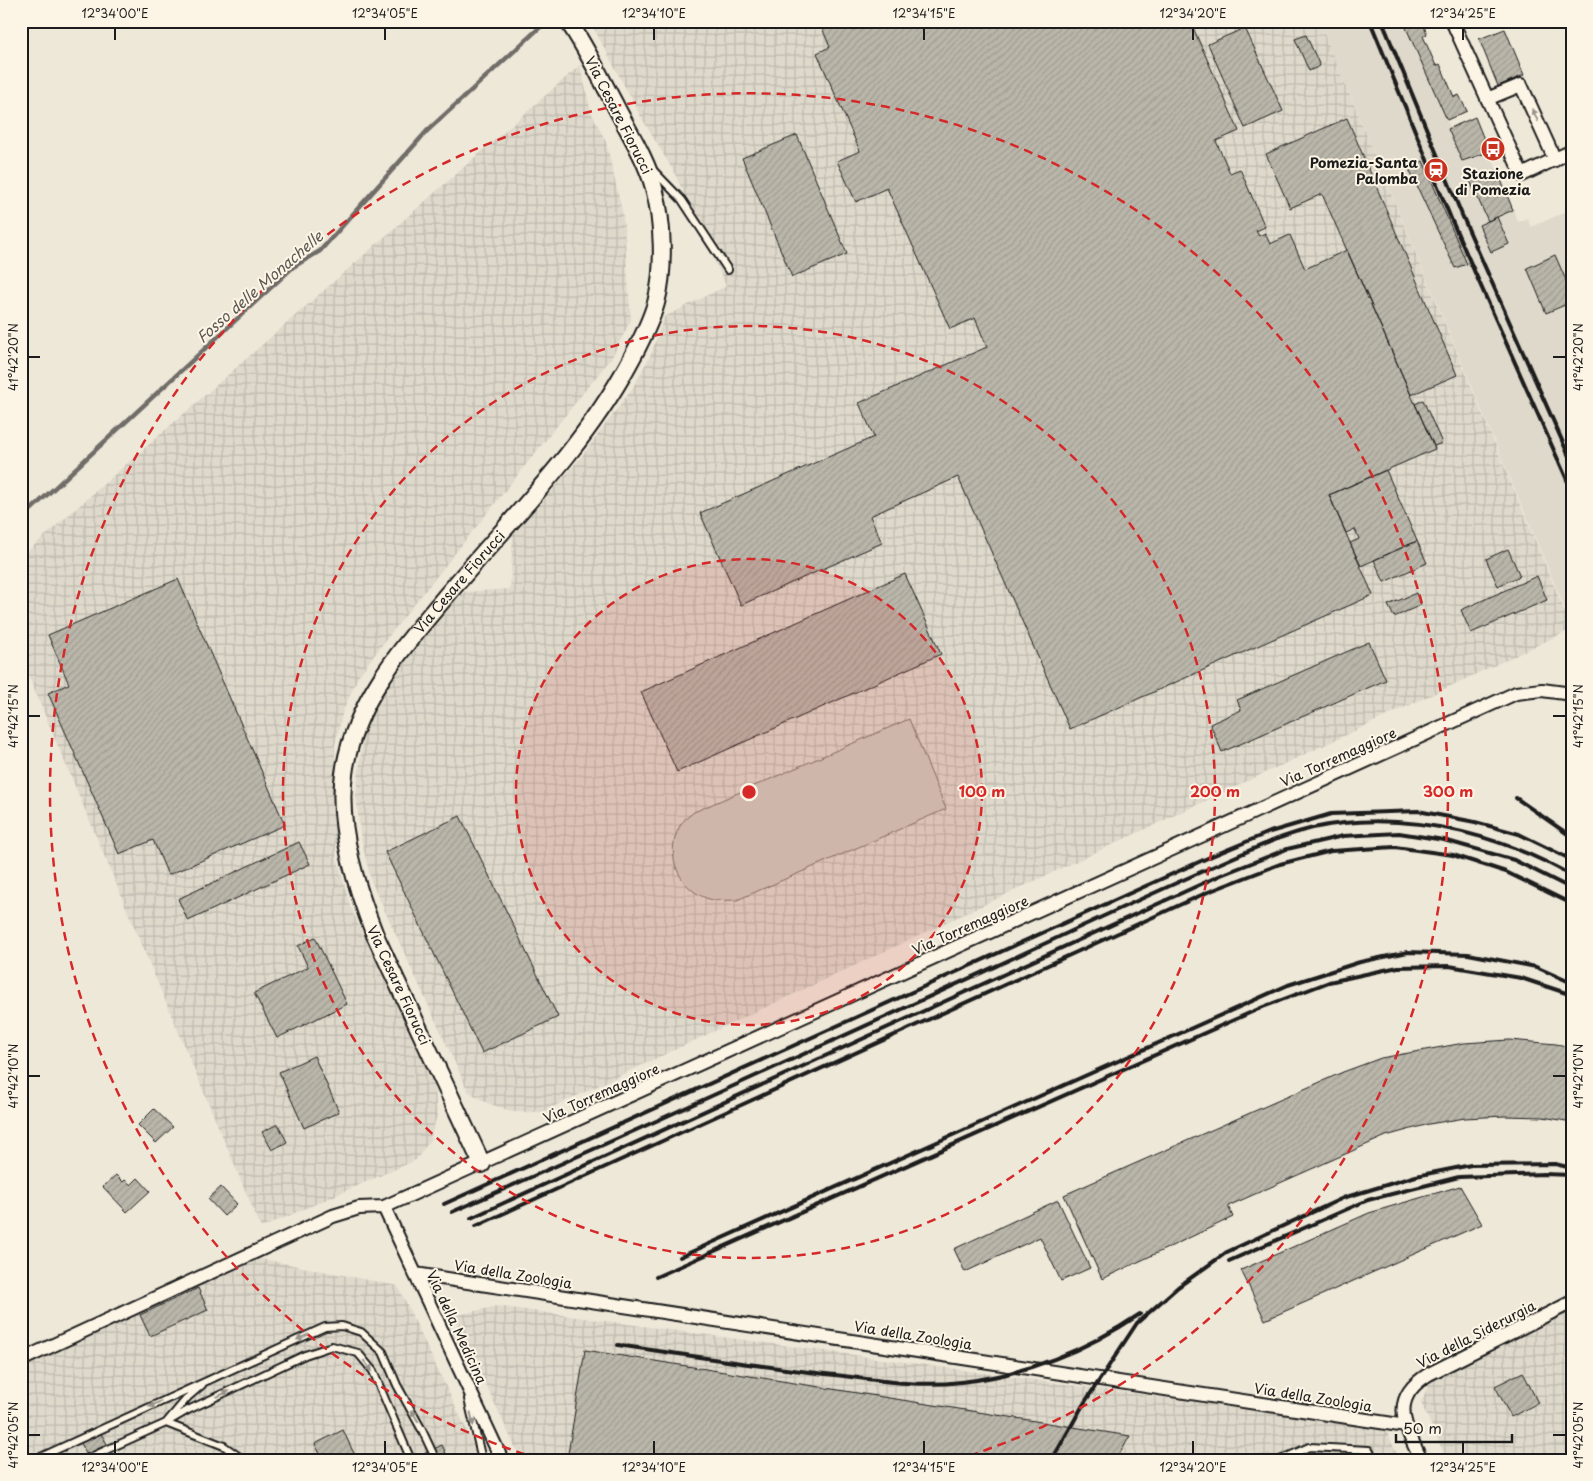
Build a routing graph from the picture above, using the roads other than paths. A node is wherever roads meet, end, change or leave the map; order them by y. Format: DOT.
graph roads {
  1 [pos="568,21"];
  2 [pos="1452,21"];
  3 [pos="1487,99"];
  4 [pos="1572,151"];
  5 [pos="643,159"];
  6 [pos="1555,160"];
  7 [pos="728,270"];
  8 [pos="1572,694"];
  9 [pos="482,1164"];
  10 [pos="384,1207"];
  11 [pos="415,1274"];
  12 [pos="1572,1302"];
  13 [pos="21,1360"];
  14 [pos="224,1373"];
  15 [pos="464,1378"];
  16 [pos="166,1423"];
  17 [pos="1406,1426"];
  18 [pos="34,1460"];
  19 [pos="84,1460"];
  20 [pos="244,1460"];
  21 [pos="411,1460"];
  22 [pos="436,1460"];
  23 [pos="482,1460"];
  24 [pos="502,1460"];
  25 [pos="1280,1460"];
  26 [pos="1374,1460"];
  27 [pos="1421,1460"];
  1 -- 5 [label="street, Via Cesare Fiorucci"];
  2 -- 3 [label="street"];
  6 -- 3 [label="street, one-way"];
  3 -- 6 [label="street"];
  4 -- 6 [label="street"];
  5 -- 7 [label="lane"];
  5 -- 9 [label="street, Via Cesare Fiorucci"];
  8 -- 9 [label="street, Via Torremaggiore"];
  9 -- 10 [label="street, Via Torremaggiore"];
  10 -- 11 [label="street, Via della Medicina"];
  10 -- 13 [label="street"];
  11 -- 15 [label="street, Via della Medicina"];
  11 -- 17 [label="street, Via della Zoologia"];
  12 -- 17 [label="street, Via della Siderurgia"];
  14 -- 16 [label="lane"];
  14 -- 18 [label="lane, one-way"];
  22 -- 14 [label="lane, one-way"];
  15 -- 23 [label="lane, one-way"];
  15 -- 24 [label="street, Via della Medicina"];
  16 -- 19 [label="lane"];
  16 -- 20 [label="lane"];
  16 -- 21 [label="lane, one-way"];
  17 -- 27 [label="street, Via della Siderurgia"];
  25 -- 26 [label="lane"];
}
